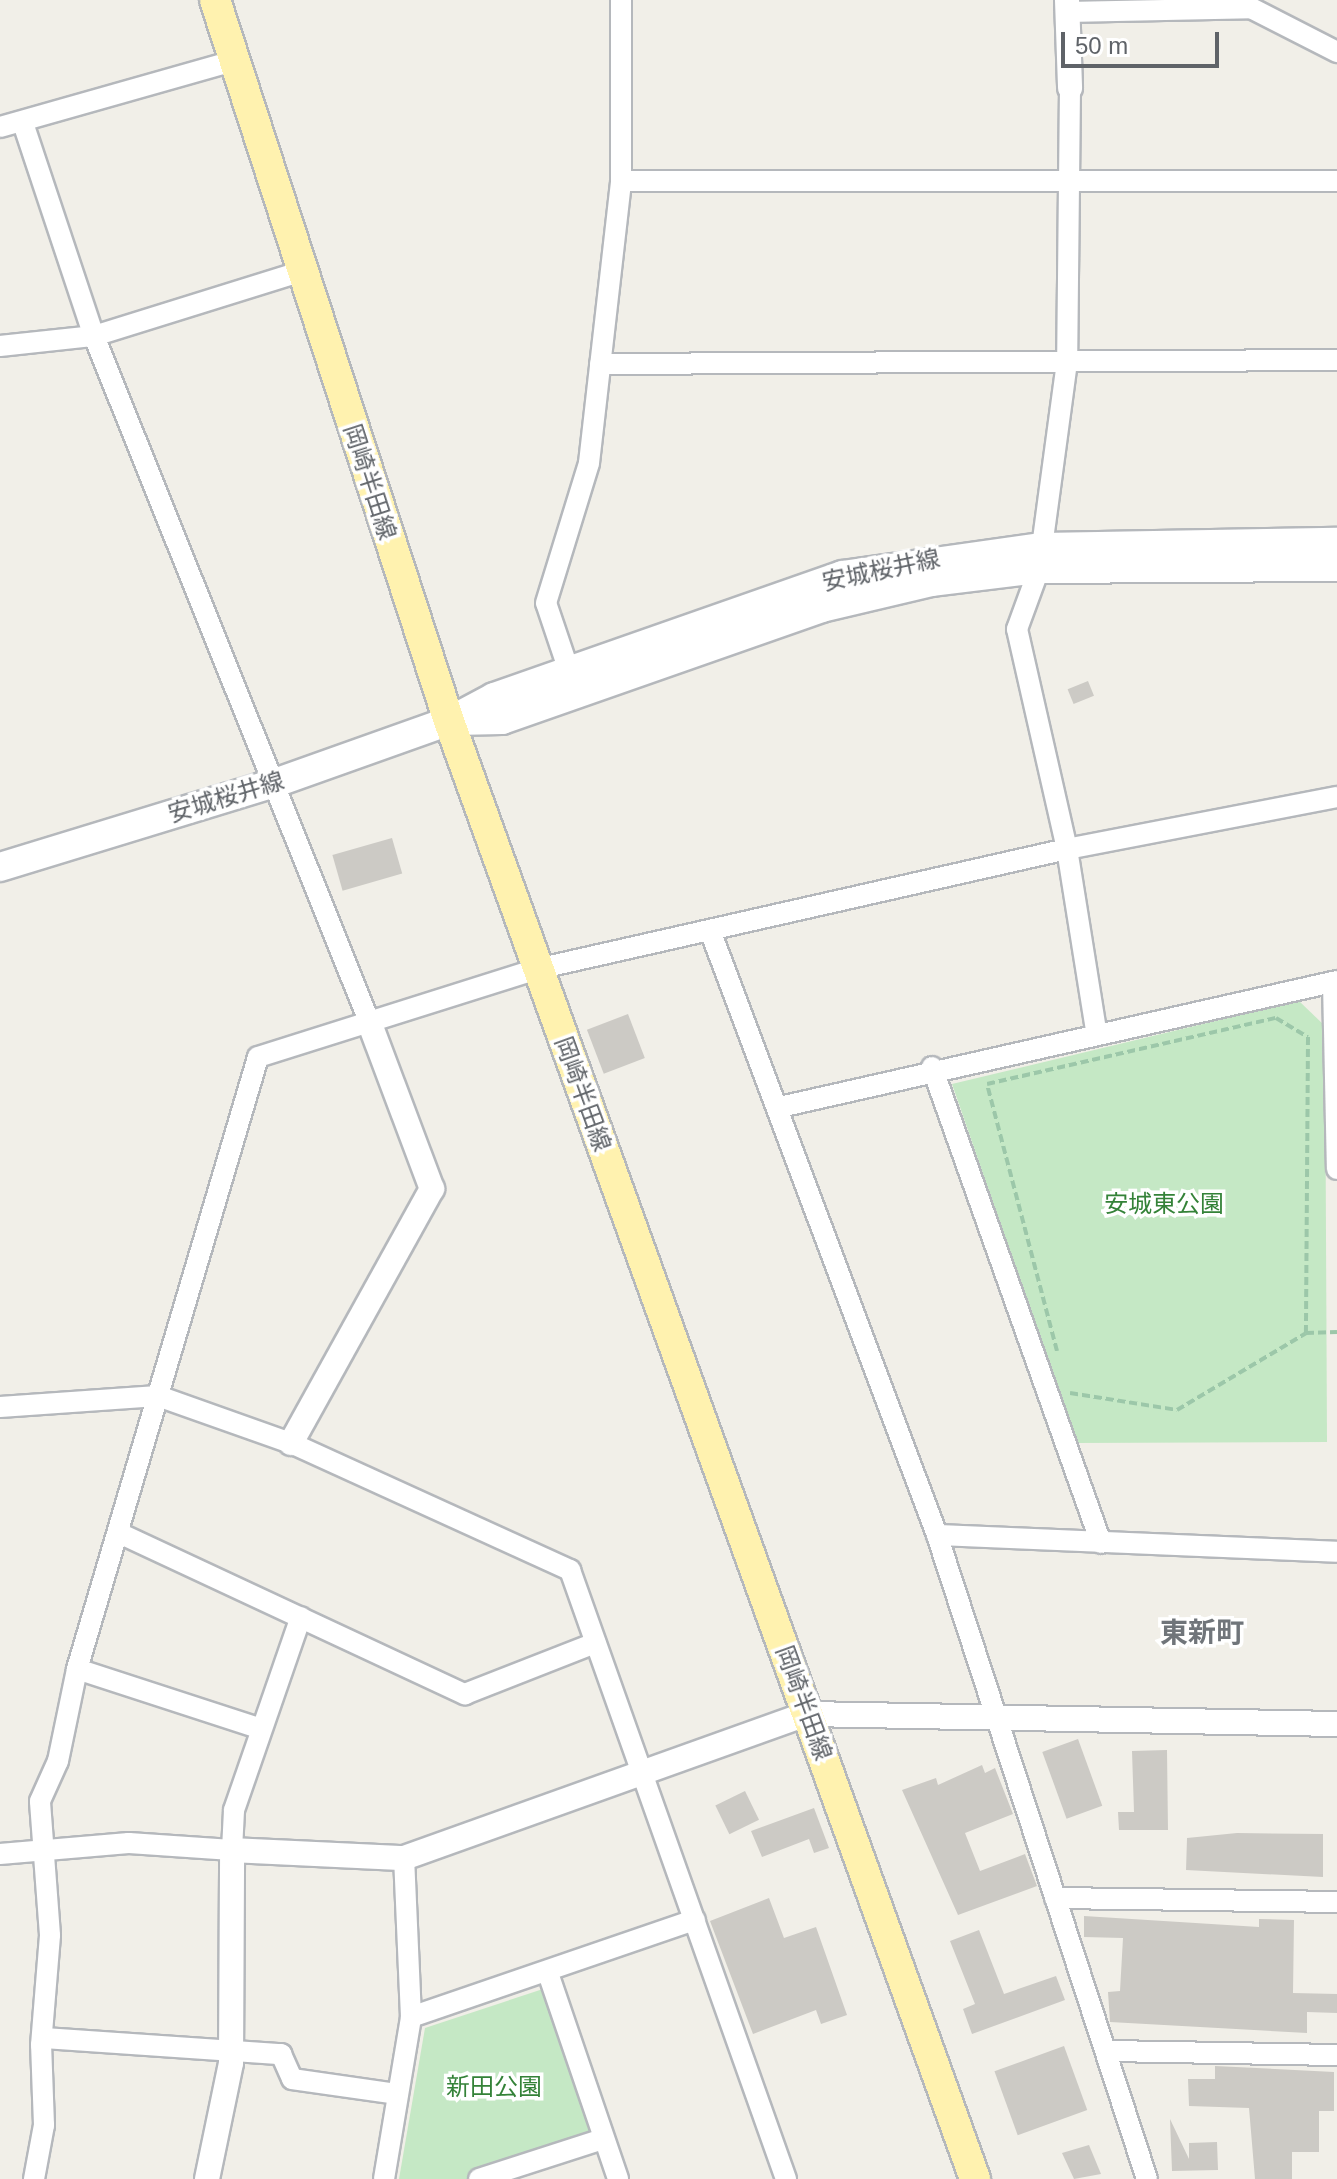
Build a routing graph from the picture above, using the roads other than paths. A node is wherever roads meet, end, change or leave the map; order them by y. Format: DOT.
graph roads {
  1 [pos="215,0"];
  2 [pos="621,0"];
  3 [pos="1067,6"];
  4 [pos="1337,52"];
  5 [pos="233,61"];
  6 [pos="1070,88"];
  7 [pos="23,123"];
  8 [pos="0,127"];
  9 [pos="621,181"];
  10 [pos="1337,181"];
  11 [pos="1066,182"];
  12 [pos="300,272"];
  13 [pos="94,336"];
  14 [pos="0,346"];
  15 [pos="1337,360"];
  16 [pos="1067,362"];
  17 [pos="600,364"];
  18 [pos="1337,542"];
  19 [pos="1040,558"];
  20 [pos="1337,567"];
  21 [pos="573,683"];
  22 [pos="449,721"];
  23 [pos="275,783"];
  24 [pos="1337,797"];
  25 [pos="1067,849"];
  26 [pos="0,867"];
  27 [pos="711,933"];
  28 [pos="537,969"];
  29 [pos="1335,982"];
  30 [pos="369,1021"];
  31 [pos="1096,1031"];
  32 [pos="932,1067"];
  33 [pos="780,1107"];
  34 [pos="1337,1169"];
  35 [pos="158,1396"];
  36 [pos="0,1407"];
  37 [pos="291,1443"];
  38 [pos="119,1533"];
  39 [pos="937,1535"];
  40 [pos="1101,1543"];
  41 [pos="1337,1552"];
  42 [pos="301,1617"];
  43 [pos="595,1643"];
  44 [pos="77,1669"];
  45 [pos="807,1714"];
  46 [pos="998,1714"];
  47 [pos="1337,1724"];
  48 [pos="262,1729"];
  49 [pos="641,1770"];
  50 [pos="232,1850"];
  51 [pos="41,1853"];
  52 [pos="0,1854"];
  53 [pos="404,1858"];
  54 [pos="1055,1898"];
  55 [pos="1337,1902"];
  56 [pos="695,1920"];
  57 [pos="549,1976"];
  58 [pos="411,2017"];
  59 [pos="44,2038"];
  60 [pos="231,2047"];
  61 [pos="1108,2051"];
  62 [pos="1337,2055"];
  63 [pos="398,2094"];
  64 [pos="603,2139"];
  65 [pos="34,2179"];
  66 [pos="207,2179"];
  67 [pos="384,2179"];
  68 [pos="479,2179"];
  69 [pos="618,2179"];
  70 [pos="786,2179"];
  71 [pos="975,2179"];
  72 [pos="1147,2179"];
  1 -- 5 [label="main road, 岡崎半田線"];
  2 -- 9 [label="street"];
  3 -- 4 [label="street"];
  3 -- 6 [label="street"];
  5 -- 7 [label="street"];
  5 -- 12 [label="main road, 岡崎半田線"];
  6 -- 11 [label="street"];
  7 -- 8 [label="street"];
  7 -- 13 [label="street"];
  9 -- 11 [label="street"];
  9 -- 17 [label="street"];
  10 -- 11 [label="street"];
  11 -- 16 [label="street"];
  12 -- 13 [label="street"];
  12 -- 22 [label="main road, 岡崎半田線"];
  13 -- 14 [label="street"];
  13 -- 23 [label="street"];
  15 -- 16 [label="street"];
  16 -- 17 [label="street"];
  16 -- 19 [label="street"];
  17 -- 21 [label="street"];
  18 -- 19 [label="main road, 安城桜井線"];
  19 -- 20 [label="main road, 安城桜井線"];
  19 -- 21 [label="main road, 安城桜井線"];
  19 -- 25 [label="street"];
  21 -- 22 [label="main road, 安城桜井線"];
  22 -- 23 [label="main road, 安城桜井線"];
  22 -- 28 [label="main road, 岡崎半田線"];
  23 -- 26 [label="main road, 安城桜井線"];
  23 -- 30 [label="street"];
  24 -- 25 [label="street"];
  25 -- 27 [label="street"];
  25 -- 31 [label="street"];
  27 -- 28 [label="street"];
  27 -- 33 [label="street"];
  28 -- 30 [label="street"];
  28 -- 45 [label="main road, 岡崎半田線"];
  29 -- 31 [label="street"];
  29 -- 34 [label="street"];
  30 -- 35 [label="street"];
  30 -- 37 [label="street"];
  31 -- 32 [label="street"];
  32 -- 33 [label="street"];
  32 -- 40 [label="street"];
  33 -- 39 [label="street"];
  35 -- 36 [label="street"];
  35 -- 37 [label="street"];
  35 -- 38 [label="street"];
  37 -- 43 [label="street"];
  38 -- 42 [label="street"];
  38 -- 44 [label="street"];
  39 -- 40 [label="street"];
  39 -- 46 [label="street"];
  40 -- 41 [label="street"];
  42 -- 43 [label="street"];
  42 -- 48 [label="street"];
  43 -- 49 [label="street"];
  44 -- 48 [label="street"];
  44 -- 51 [label="street"];
  45 -- 46 [label="street"];
  45 -- 49 [label="street"];
  45 -- 71 [label="main road, 岡崎半田線"];
  46 -- 47 [label="street"];
  46 -- 54 [label="street"];
  48 -- 50 [label="street"];
  49 -- 53 [label="street"];
  49 -- 56 [label="street"];
  50 -- 51 [label="street"];
  50 -- 53 [label="street"];
  50 -- 60 [label="street"];
  51 -- 52 [label="street"];
  51 -- 59 [label="street"];
  53 -- 58 [label="street"];
  54 -- 55 [label="street"];
  54 -- 61 [label="street"];
  56 -- 57 [label="street"];
  56 -- 70 [label="street"];
  57 -- 58 [label="street"];
  57 -- 64 [label="street"];
  58 -- 63 [label="street"];
  59 -- 60 [label="street"];
  59 -- 65 [label="street"];
  60 -- 63 [label="street"];
  60 -- 66 [label="street"];
  61 -- 62 [label="street"];
  61 -- 72 [label="street"];
  63 -- 67 [label="street"];
  64 -- 68 [label="street"];
  64 -- 69 [label="street"];
}
